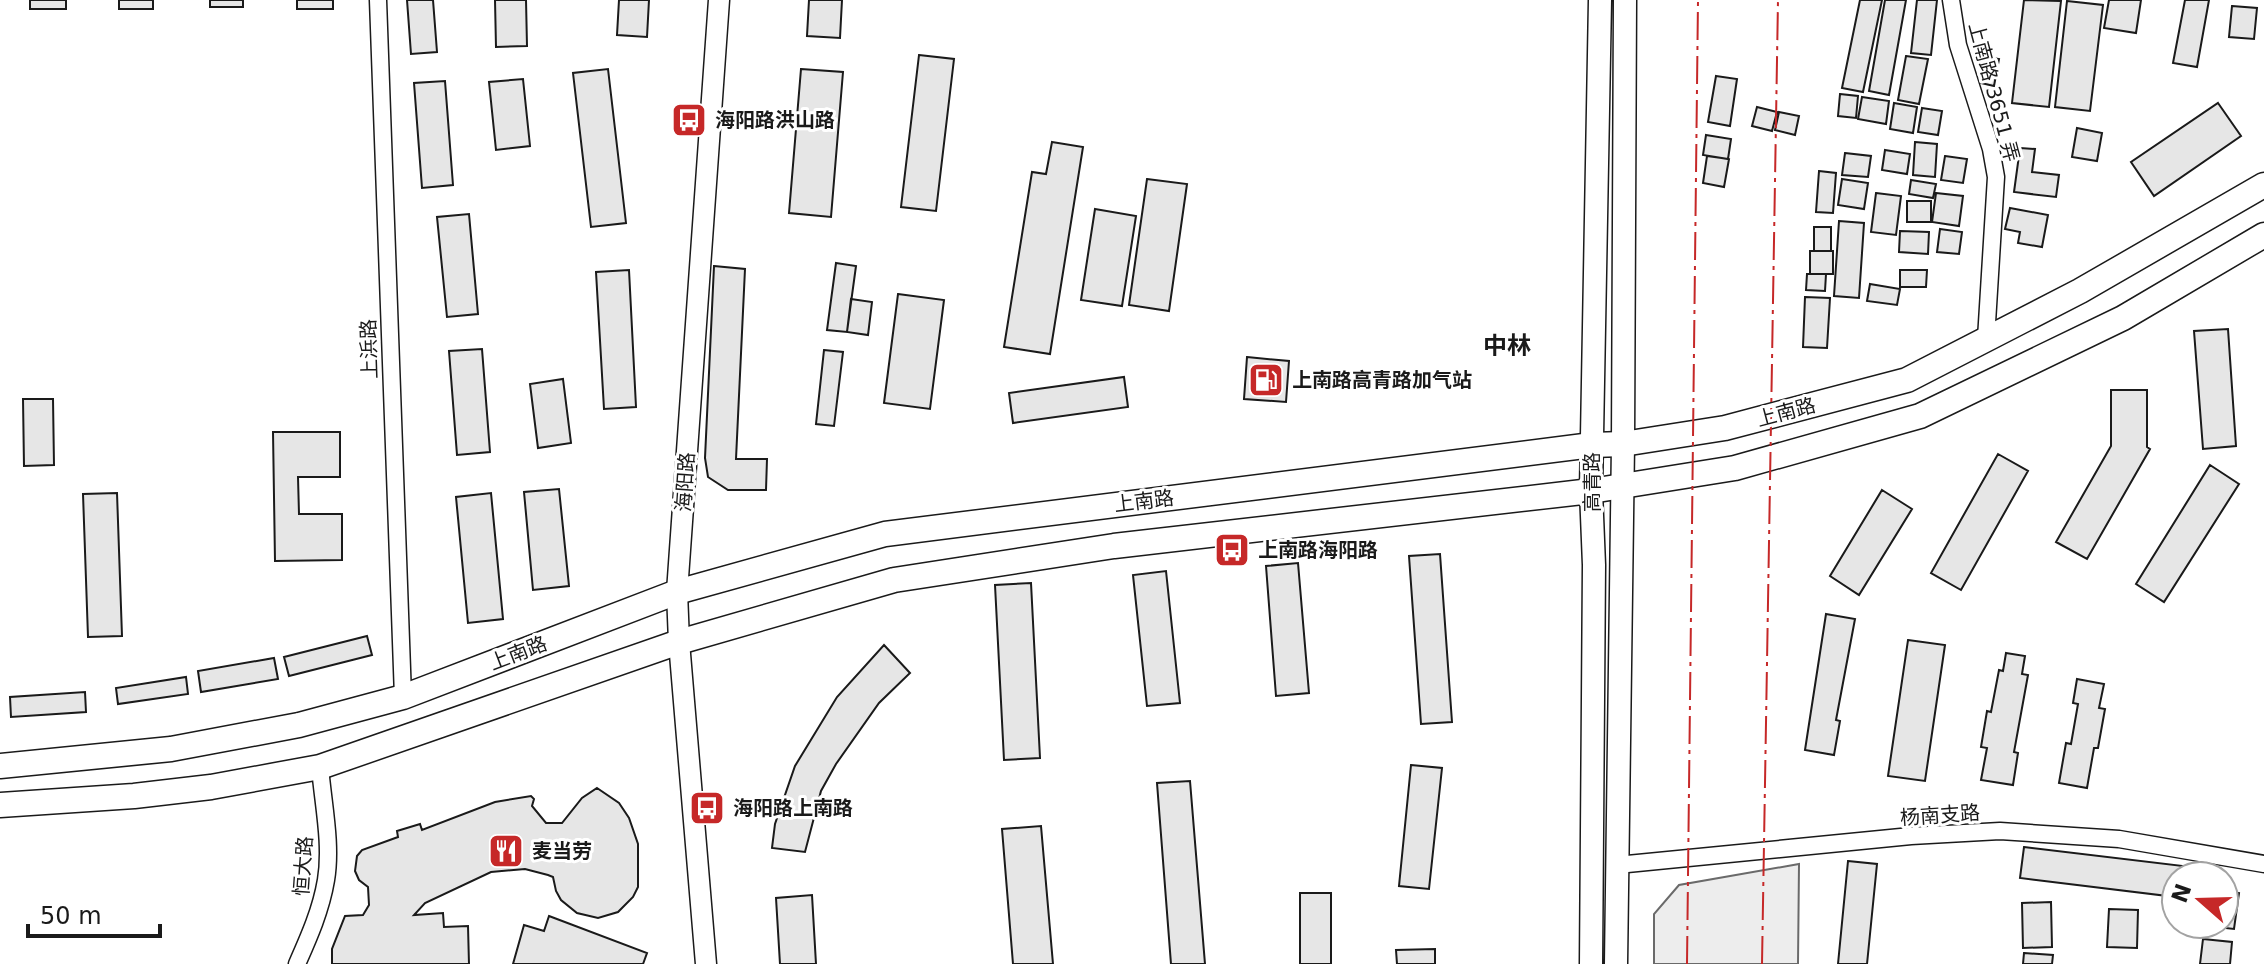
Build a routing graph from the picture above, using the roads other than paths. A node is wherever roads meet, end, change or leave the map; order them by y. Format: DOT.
graph roads {
  1 [pos="378,0"];
  2 [pos="719,0"];
  3 [pos="1600,0"];
  4 [pos="1625,0"];
  5 [pos="1951,0"];
  6 [pos="2264,185"];
  7 [pos="2264,235"];
  8 [pos="1986,339"];
  9 [pos="1623,444"];
  10 [pos="1592,445"];
  11 [pos="1622,485"];
  12 [pos="1591,491"];
  13 [pos="677,592"];
  14 [pos="679,642"];
  15 [pos="403,697"];
  16 [pos="0,766"];
  17 [pos="320,767"];
  18 [pos="0,805"];
  19 [pos="2264,864"];
  20 [pos="1617,865"];
  21 [pos="297,964"];
  22 [pos="706,964"];
  23 [pos="1591,964"];
  24 [pos="1616,964"];
  1 -- 15 [label="street, 上浜路"];
  2 -- 13 [label="street, 海阳路"];
  3 -- 10 [label="main road, 高青路"];
  4 -- 9 [label="main road, 高青路"];
  5 -- 8 [label="street, 上南路 3651 弄"];
  6 -- 8 [label="main road, 上南路"];
  7 -- 11 [label="main road, 上南路"];
  8 -- 9 [label="main road, 上南路"];
  9 -- 10 [label="main road, 上南路"];
  9 -- 11 [label="main road, 高青路"];
  10 -- 12 [label="main road, 高青路"];
  10 -- 13 [label="main road, 上南路"];
  11 -- 12 [label="main road, 上南路"];
  11 -- 20 [label="main road, 高青路"];
  12 -- 14 [label="main road, 上南路"];
  12 -- 23 [label="main road, 高青路"];
  13 -- 14 [label="street, 海阳路"];
  13 -- 15 [label="main road, 上南路"];
  14 -- 17 [label="main road, 上南路"];
  14 -- 22 [label="street, 海阳路"];
  15 -- 16 [label="main road, 上南路"];
  17 -- 18 [label="main road, 上南路"];
  17 -- 21 [label="street, 恒大路"];
  19 -- 20 [label="street, 杨南支路"];
  20 -- 24 [label="main road, 高青路"];
}
